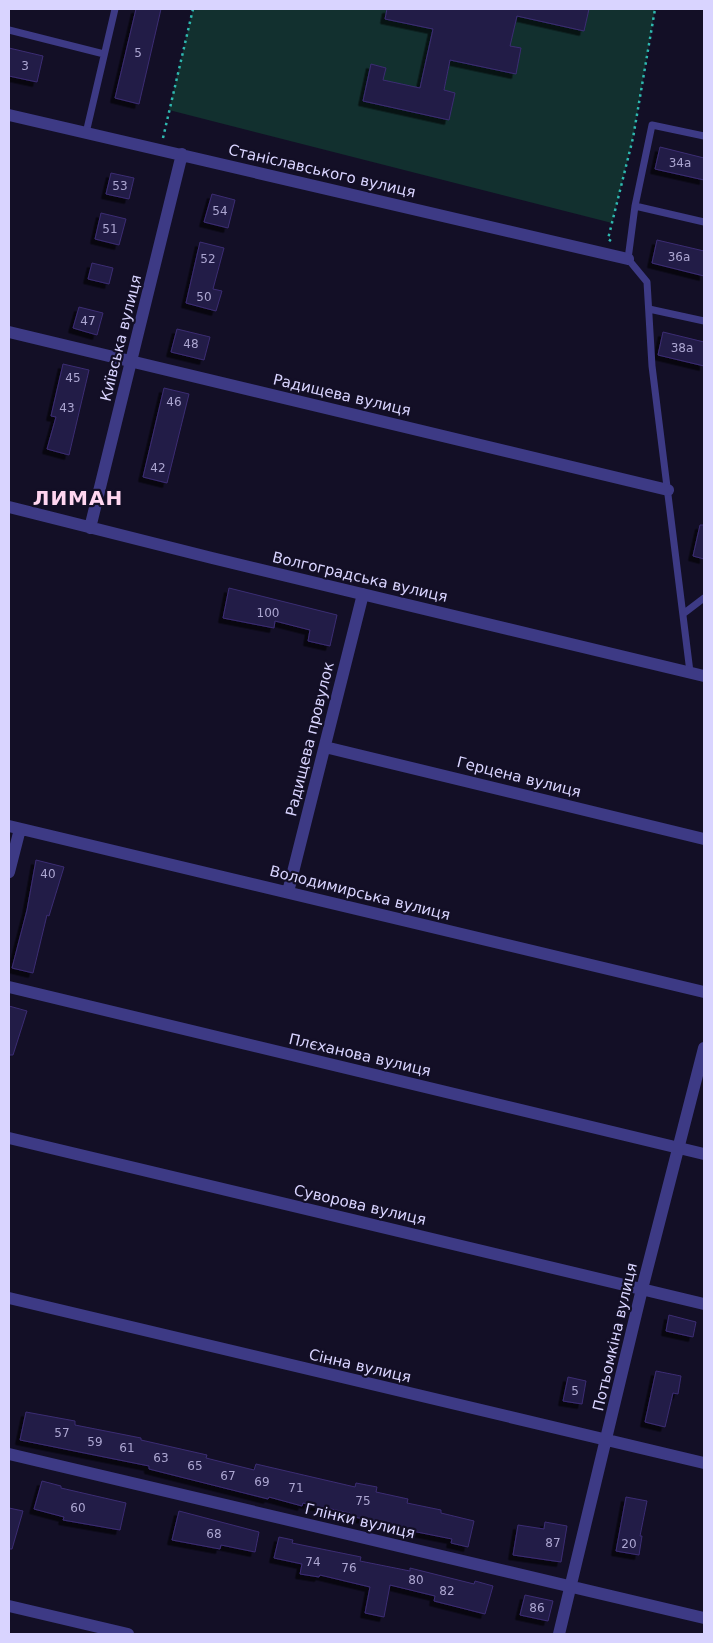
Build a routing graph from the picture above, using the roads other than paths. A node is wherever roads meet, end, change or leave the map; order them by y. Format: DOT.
graph roads {
  1 [pos="115,9"];
  2 [pos="9,30"];
  3 [pos="104,54"];
  4 [pos="9,115"];
  5 [pos="86,133"];
  6 [pos="704,136"];
  7 [pos="182,154"];
  8 [pos="635,206"];
  9 [pos="704,222"];
  10 [pos="628,259"];
  11 [pos="649,309"];
  12 [pos="704,320"];
  13 [pos="9,332"];
  14 [pos="132,362"];
  15 [pos="668,490"];
  16 [pos="9,507"];
  17 [pos="90,528"];
  18 [pos="363,594"];
  19 [pos="704,598"];
  20 [pos="683,614"];
  21 [pos="690,672"];
  22 [pos="704,676"];
  23 [pos="325,747"];
  24 [pos="14,827"];
  25 [pos="704,839"];
  26 [pos="9,872"];
  27 [pos="288,892"];
  28 [pos="9,987"];
  29 [pos="704,992"];
  30 [pos="704,1048"];
  31 [pos="9,1138"];
  32 [pos="679,1148"];
  33 [pos="704,1154"];
  34 [pos="642,1289"];
  35 [pos="9,1298"];
  36 [pos="704,1304"];
  37 [pos="607,1441"];
  38 [pos="9,1454"];
  39 [pos="704,1463"];
  40 [pos="570,1588"];
  41 [pos="9,1606"];
  42 [pos="704,1618"];
  43 [pos="128,1634"];
  44 [pos="559,1634"];
  1 -- 3 [label="lane"];
  2 -- 3 [label="lane"];
  3 -- 5 [label="lane"];
  4 -- 5 [label="street, Станіславського вулиця"];
  5 -- 7 [label="street, Станіславського вулиця"];
  6 -- 8 [label="lane"];
  7 -- 10 [label="street, Станіславського вулиця"];
  7 -- 14 [label="street, Київська вулиця"];
  8 -- 9 [label="lane"];
  8 -- 10 [label="lane"];
  10 -- 11 [label="lane"];
  11 -- 12 [label="lane"];
  11 -- 15 [label="lane"];
  13 -- 14 [label="street, Радищева вулиця"];
  14 -- 15 [label="street, Радищева вулиця"];
  14 -- 17 [label="street, Київська вулиця"];
  15 -- 20 [label="lane"];
  16 -- 17 [label="street, Волгоградська вулиця"];
  17 -- 18 [label="street, Волгоградська вулиця"];
  18 -- 21 [label="street, Волгоградська вулиця"];
  18 -- 23 [label="street, Радищева провулок"];
  19 -- 20 [label="lane"];
  20 -- 21 [label="lane"];
  21 -- 22 [label="street, Волгоградська вулиця"];
  23 -- 25 [label="street, Герцена вулиця"];
  23 -- 27 [label="street, Радищева провулок"];
  24 -- 26 [label="street"];
  24 -- 27 [label="street, Володимирська вулиця"];
  27 -- 29 [label="street, Володимирська вулиця"];
  28 -- 32 [label="street, Плєханова вулиця"];
  30 -- 32 [label="street, Потьомкіна вулиця"];
  31 -- 34 [label="street, Суворова вулиця"];
  32 -- 33 [label="street, Плєханова вулиця"];
  32 -- 34 [label="street, Потьомкіна вулиця"];
  34 -- 36 [label="street, Суворова вулиця"];
  34 -- 37 [label="street, Потьомкіна вулиця"];
  35 -- 37 [label="street, Сінна вулиця"];
  37 -- 39 [label="street, Сінна вулиця"];
  37 -- 40 [label="street, Потьомкіна вулиця"];
  38 -- 40 [label="street, Глінки вулиця"];
  40 -- 42 [label="street, Глінки вулиця"];
  40 -- 44 [label="street, Потьомкіна вулиця"];
  41 -- 43 [label="street"];
}
